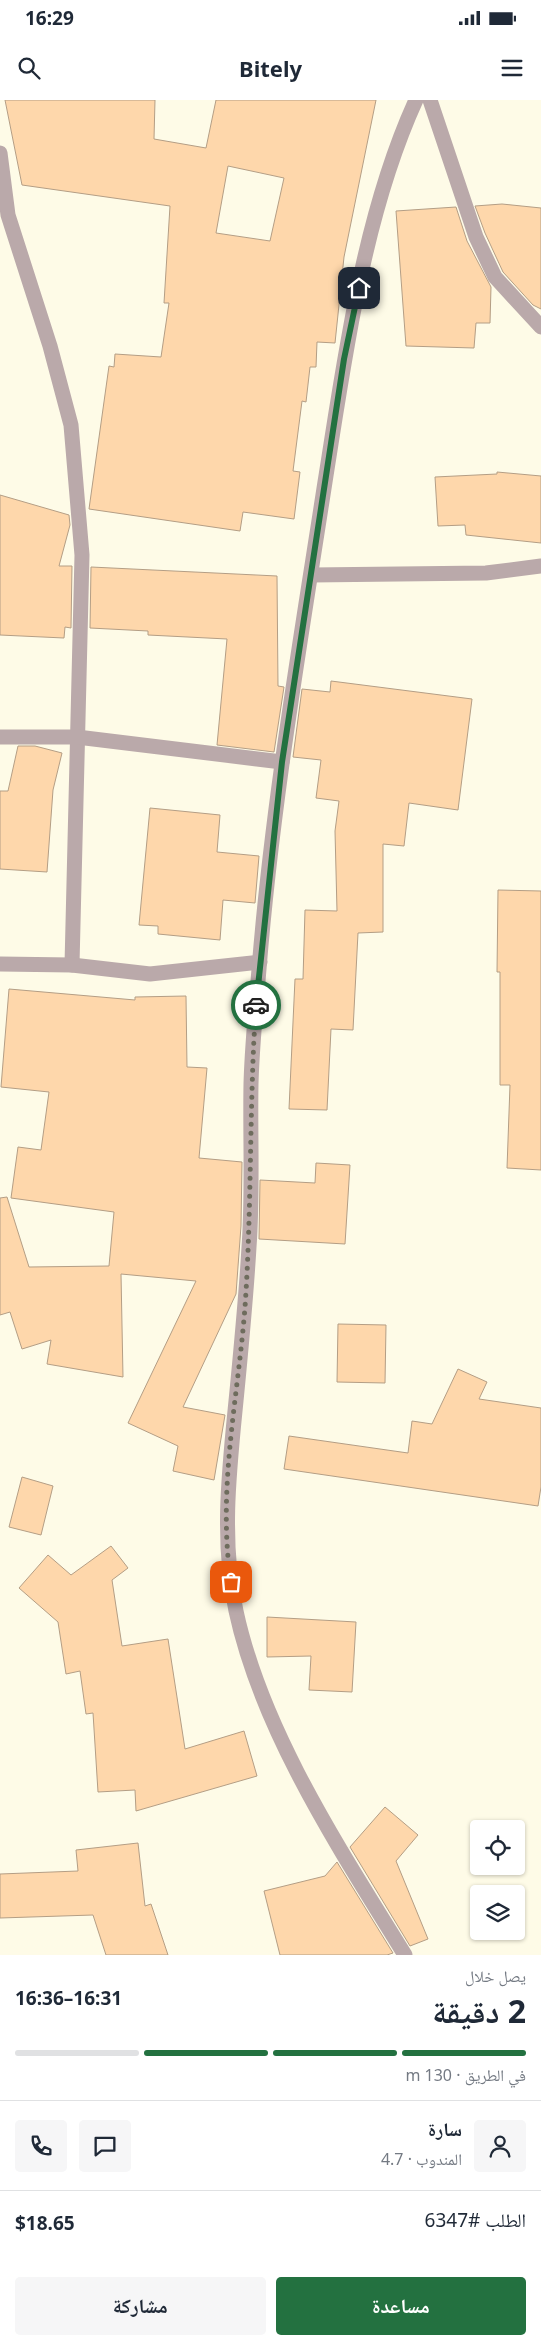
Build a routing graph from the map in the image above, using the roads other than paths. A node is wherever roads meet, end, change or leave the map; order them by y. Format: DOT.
graph roads {
  1 [pos="416,100"];
  2 [pos="430,100"];
  3 [pos="0,153"];
  4 [pos="541,328"];
  5 [pos="541,566"];
  6 [pos="311,575"];
  7 [pos="0,737"];
  8 [pos="77,737"];
  9 [pos="282,762"];
  10 [pos="260,962"];
  11 [pos="0,964"];
  12 [pos="72,965"];
  13 [pos="405,1955"];
  1 -- 6 [label="street"];
  2 -- 4 [label="street"];
  3 -- 8 [label="street"];
  5 -- 6 [label="street"];
  6 -- 9 [label="street"];
  7 -- 8 [label="street"];
  8 -- 9 [label="street"];
  8 -- 12 [label="street"];
  9 -- 10 [label="street"];
  10 -- 12 [label="street"];
  10 -- 13 [label="street"];
  11 -- 12 [label="street"];
}
